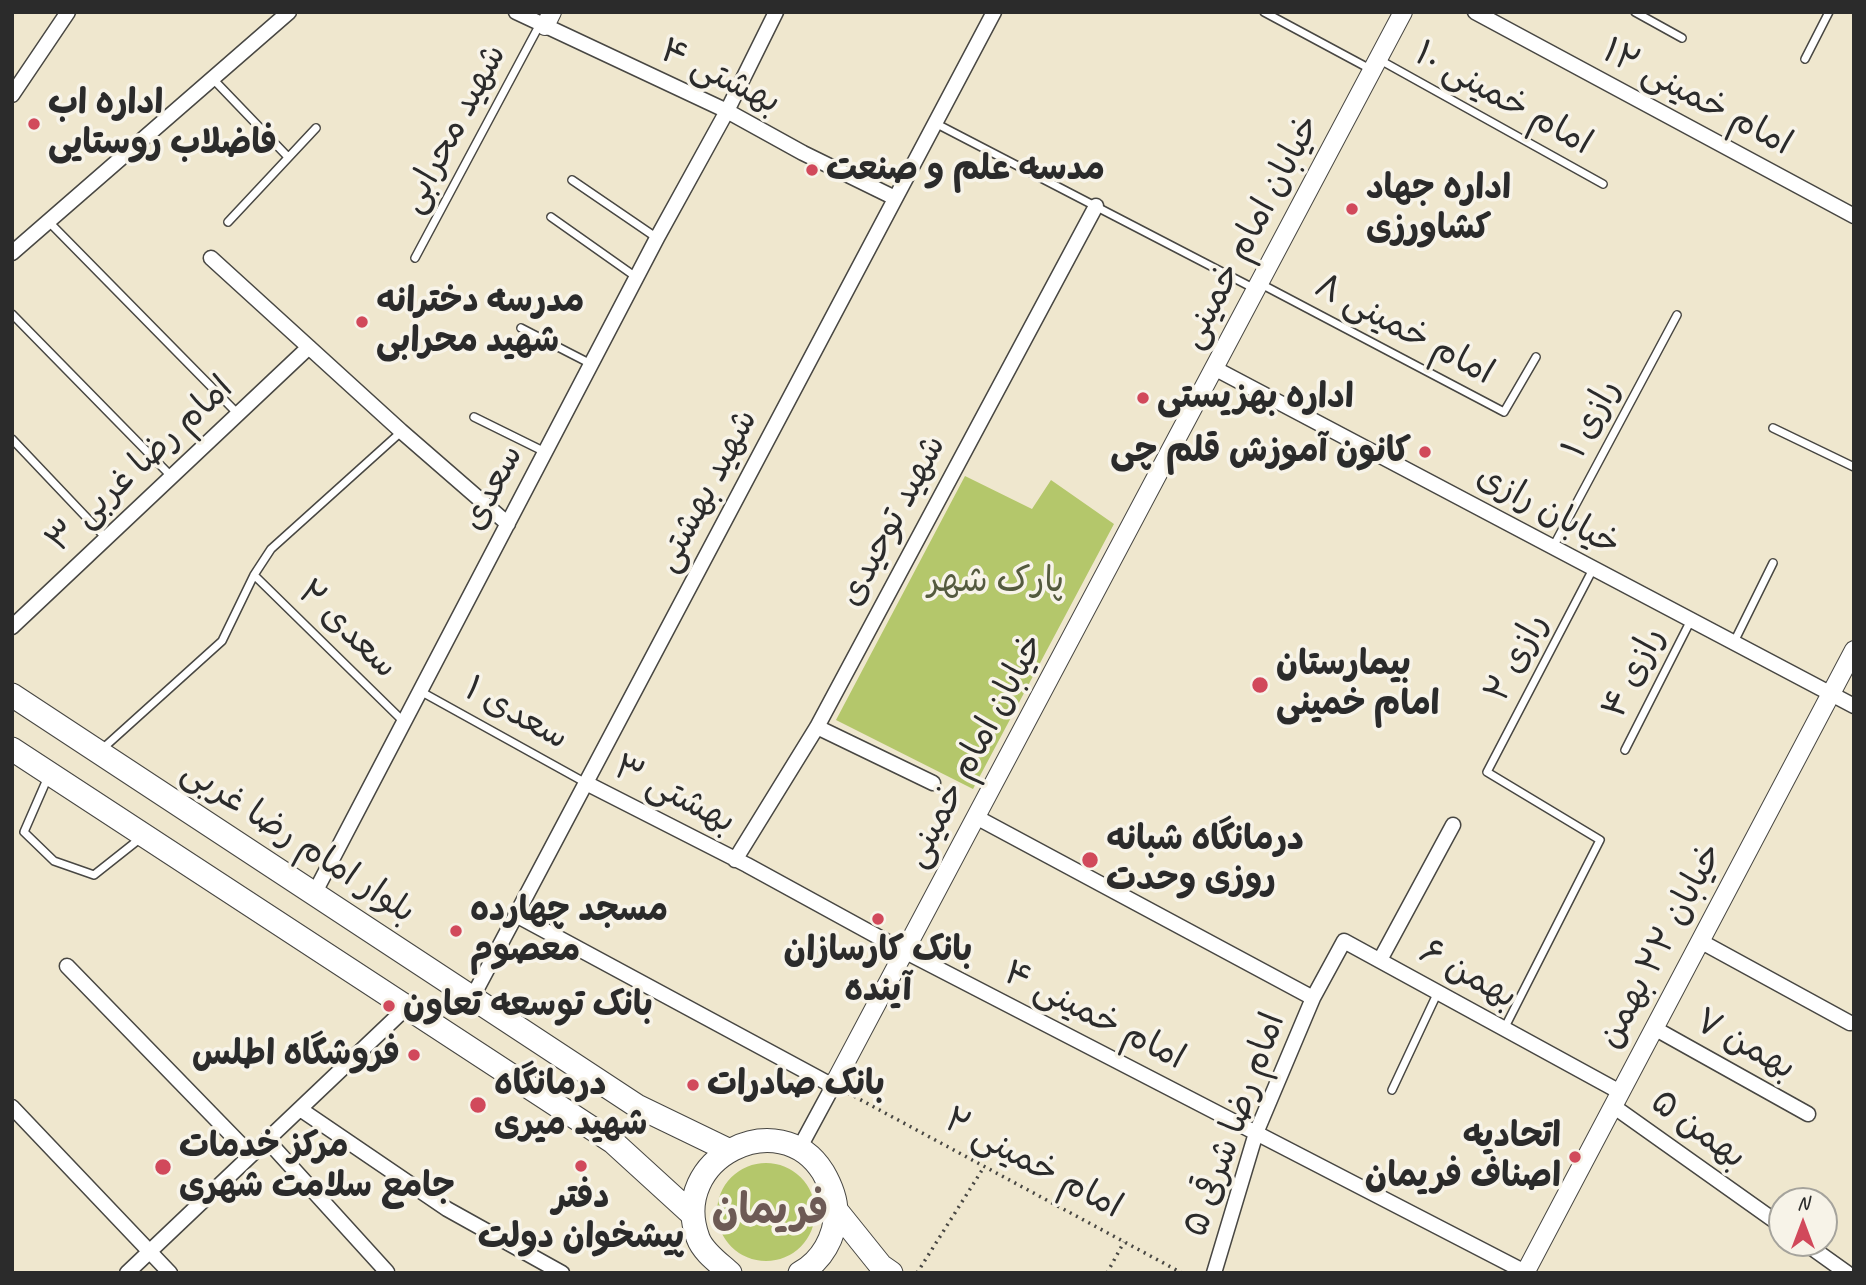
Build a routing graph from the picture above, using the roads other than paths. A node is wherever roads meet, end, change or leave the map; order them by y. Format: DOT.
graph roads {
  1 [pos="68,12"];
  2 [pos="289,12"];
  3 [pos="516,12"];
  4 [pos="776,12"];
  5 [pos="994,12"];
  6 [pos="1264,12"];
  7 [pos="1403,12"];
  8 [pos="1475,12"];
  9 [pos="1635,12"];
  10 [pos="1829,12"];
  11 [pos="545,21"];
  12 [pos="1682,38"];
  13 [pos="1805,59"];
  14 [pos="1375,65"];
  15 [pos="212,79"];
  16 [pos="12,95"];
  17 [pos="727,111"];
  18 [pos="935,123"];
  19 [pos="316,128"];
  20 [pos="288,157"];
  21 [pos="572,180"];
  22 [pos="1603,184"];
  23 [pos="895,198"];
  24 [pos="1096,206"];
  25 [pos="1854,216"];
  26 [pos="551,218"];
  27 [pos="48,221"];
  28 [pos="228,222"];
  29 [pos="657,238"];
  30 [pos="12,253"];
  31 [pos="211,258"];
  32 [pos="415,258"];
  33 [pos="636,278"];
  34 [pos="1257,286"];
  35 [pos="12,314"];
  36 [pos="1678,315"];
  37 [pos="521,328"];
  38 [pos="309,347"];
  39 [pos="1535,357"];
  40 [pos="591,365"];
  41 [pos="1214,368"];
  42 [pos="238,414"];
  43 [pos="474,417"];
  44 [pos="1773,428"];
  45 [pos="401,431"];
  46 [pos="12,439"];
  47 [pos="545,452"];
  48 [pos="1854,467"];
  49 [pos="171,476"];
  50 [pos="508,524"];
  51 [pos="105,537"];
  52 [pos="1553,547"];
  53 [pos="1773,564"];
  54 [pos="1593,569"];
  55 [pos="254,575"];
  56 [pos="1691,620"];
  57 [pos="12,627"];
  58 [pos="1734,643"];
  59 [pos="1854,650"];
  60 [pos="420,691"];
  61 [pos="1830,694"];
  62 [pos="12,695"];
  63 [pos="1854,706"];
  64 [pos="404,722"];
  65 [pos="817,727"];
  66 [pos="12,749"];
  67 [pos="1625,750"];
  68 [pos="99,752"];
  69 [pos="50,773"];
  70 [pos="586,783"];
  71 [pos="933,783"];
  72 [pos="976,817"];
  73 [pos="1452,825"];
  74 [pos="145,835"];
  75 [pos="736,860"];
  76 [pos="314,894"];
  77 [pos="516,915"];
  78 [pos="1700,941"];
  79 [pos="904,951"];
  80 [pos="1380,960"];
  81 [pos="68,966"];
  82 [pos="1437,994"];
  83 [pos="472,998"];
  84 [pos="1313,998"];
  85 [pos="407,1007"];
  86 [pos="1850,1023"];
  87 [pos="1654,1028"];
  88 [pos="1503,1029"];
  89 [pos="832,1086"];
  90 [pos="1392,1090"];
  91 [pos="1616,1099"];
  92 [pos="12,1107"];
  93 [pos="300,1109"];
  94 [pos="1808,1114"];
  95 [pos="1256,1133"];
  96 [pos="267,1140"];
  97 [pos="799,1149"];
  98 [pos="728,1150"];
  99 [pos="251,1156"];
  100 [pos="836,1210"];
  101 [pos="693,1215"];
  102 [pos="1768,1215"];
  103 [pos="149,1251"];
  104 [pos="1827,1257"];
  105 [pos="1845,1269"];
  106 [pos="387,1272"];
  107 [pos="1526,1272"];
  108 [pos="127,1273"];
  109 [pos="170,1273"];
  110 [pos="562,1273"];
  111 [pos="730,1273"];
  112 [pos="800,1273"];
  113 [pos="891,1273"];
  114 [pos="1214,1273"];
  1 -- 16 [label="street"];
  2 -- 15 [label="street"];
  3 -- 11 [label="street, بهشتی ۴"];
  4 -- 17 [label="street, سعدی"];
  5 -- 18 [label="street, شهید بهشتی"];
  6 -- 14 [label="lane, امام خمینی ۱۰"];
  7 -- 14 [label="street, خیابان امام خمینی"];
  8 -- 25 [label="street, امام خمینی ۱۲"];
  9 -- 12 [label="lane"];
  10 -- 13 [label="lane"];
  11 -- 17 [label="street, بهشتی ۴"];
  11 -- 32 [label="lane, شهید محرابی"];
  14 -- 22 [label="lane, امام خمینی ۱۰"];
  14 -- 34 [label="street, خیابان امام خمینی"];
  15 -- 20 [label="lane"];
  15 -- 27 [label="street"];
  17 -- 23 [label="street, بهشتی ۴"];
  17 -- 29 [label="street, سعدی"];
  18 -- 23 [label="street, شهید بهشتی"];
  18 -- 24 [label="lane"];
  19 -- 20 [label="lane"];
  20 -- 28 [label="lane"];
  21 -- 29 [label="lane"];
  23 -- 70 [label="street, شهید بهشتی"];
  24 -- 34 [label="lane"];
  24 -- 65 [label="street, شهید توحیدی"];
  26 -- 33 [label="lane"];
  27 -- 30 [label="street"];
  27 -- 42 [label="lane"];
  29 -- 33 [label="street, سعدی"];
  31 -- 38 [label="street"];
  33 -- 40 [label="street, سعدی"];
  34 -- 39 [label="lane, امام خمینی ۸"];
  34 -- 41 [label="street, خیابان امام خمینی"];
  35 -- 49 [label="lane"];
  36 -- 52 [label="lane, رازی ۱"];
  37 -- 40 [label="lane"];
  38 -- 42 [label="street, امام رضا غربی ۳"];
  38 -- 45 [label="street"];
  40 -- 47 [label="street, سعدی"];
  41 -- 52 [label="street, خیابان رازی"];
  41 -- 72 [label="street, خیابان امام خمینی"];
  42 -- 49 [label="street, امام رضا غربی ۳"];
  43 -- 47 [label="lane"];
  44 -- 48 [label="lane"];
  45 -- 50 [label="street"];
  45 -- 55 [label="lane"];
  46 -- 51 [label="lane"];
  47 -- 50 [label="street, سعدی"];
  49 -- 51 [label="street, امام رضا غربی ۳"];
  50 -- 60 [label="street, سعدی"];
  51 -- 57 [label="street, امام رضا غربی ۳"];
  52 -- 54 [label="street, خیابان رازی"];
  53 -- 58 [label="lane"];
  54 -- 56 [label="street, خیابان رازی"];
  54 -- 88 [label="lane, رازی ۲"];
  55 -- 64 [label="lane, سعدی ۲"];
  55 -- 68 [label="lane"];
  56 -- 58 [label="street, خیابان رازی"];
  56 -- 67 [label="lane, رازی ۴"];
  58 -- 61 [label="street, خیابان رازی"];
  59 -- 61 [label="street, خیابان ۲۲ بهمن"];
  60 -- 64 [label="street, سعدی"];
  60 -- 70 [label="lane, سعدی ۱"];
  61 -- 63 [label="street, خیابان رازی"];
  61 -- 78 [label="street, خیابان ۲۲ بهمن"];
  62 -- 68 [label="main road, بلوار امام رضا غربی"];
  64 -- 76 [label="street, سعدی"];
  65 -- 71 [label="street"];
  65 -- 75 [label="street, شهید توحیدی"];
  66 -- 69 [label="main road"];
  68 -- 76 [label="main road, بلوار امام رضا غربی"];
  69 -- 74 [label="main road"];
  69 -- 74 [label="lane"];
  70 -- 75 [label="street, بهشتی ۳"];
  70 -- 77 [label="street, شهید بهشتی"];
  72 -- 79 [label="street, خیابان امام خمینی"];
  72 -- 84 [label="street"];
  73 -- 80 [label="street"];
  74 -- 85 [label="main road"];
  75 -- 79 [label="street, بهشتی ۳"];
  76 -- 83 [label="main road, بلوار امام رضا غربی"];
  77 -- 83 [label="street, شهید بهشتی"];
  77 -- 89 [label="street"];
  78 -- 86 [label="street"];
  78 -- 87 [label="street, خیابان ۲۲ بهمن"];
  79 -- 89 [label="street, خیابان امام خمینی"];
  79 -- 95 [label="street, امام خمینی ۴"];
  80 -- 82 [label="street, بهمن ۶"];
  80 -- 84 [label="street, بهمن ۶"];
  81 -- 99 [label="street"];
  82 -- 88 [label="street, بهمن ۶"];
  82 -- 90 [label="lane"];
  83 -- 98 [label="main road, بلوار امام رضا غربی"];
  84 -- 95 [label="street, امام رضا شرقی ۵"];
  85 -- 93 [label="street"];
  85 -- 101 [label="main road"];
  87 -- 91 [label="street, خیابان ۲۲ بهمن"];
  87 -- 94 [label="street, بهمن ۷"];
  88 -- 91 [label="street, بهمن ۶"];
  89 -- 97 [label="street, خیابان امام خمینی"];
  91 -- 102 [label="street, بهمن ۵"];
  91 -- 107 [label="street, خیابان ۲۲ بهمن"];
  92 -- 103 [label="street"];
  93 -- 96 [label="street"];
  93 -- 110 [label="street"];
  95 -- 107 [label="street, امام خمینی ۴"];
  95 -- 114 [label="street, امام رضا شرقی ۵"];
  96 -- 99 [label="street"];
  96 -- 106 [label="street"];
  97 -- 98 [label="main road"];
  97 -- 100 [label="main road"];
  98 -- 101 [label="main road"];
  99 -- 103 [label="street"];
  100 -- 112 [label="main road"];
  100 -- 113 [label="main road"];
  101 -- 111 [label="main road"];
  103 -- 108 [label="street"];
  103 -- 109 [label="street"];
  104 -- 105 [label="street"];
}
